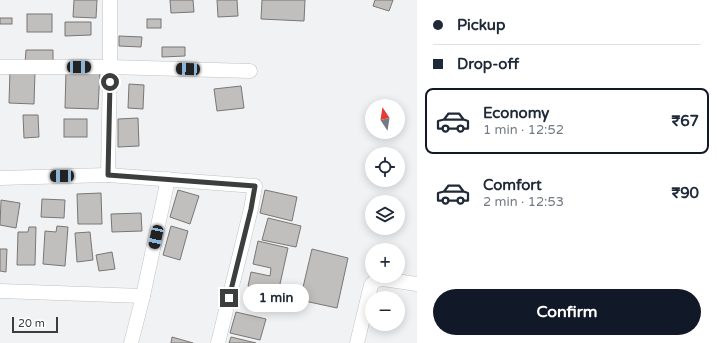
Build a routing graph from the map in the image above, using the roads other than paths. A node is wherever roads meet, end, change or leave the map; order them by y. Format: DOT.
graph roads {
  1 [pos="110,0"];
  2 [pos="110,66"];
  3 [pos="0,67"];
  4 [pos="250,71"];
  5 [pos="108,175"];
  6 [pos="0,178"];
  7 [pos="168,179"];
  8 [pos="417,284"];
  9 [pos="0,291"];
  10 [pos="143,296"];
  11 [pos="130,343"];
  12 [pos="218,343"];
  13 [pos="357,343"];
  1 -- 2 [label="street"];
  2 -- 3 [label="street"];
  2 -- 4 [label="street"];
  2 -- 5 [label="street"];
  5 -- 6 [label="street"];
  5 -- 7 [label="street"];
  7 -- 10 [label="street"];
  7 -- 12 [label="street"];
  8 -- 13 [label="street"];
  9 -- 10 [label="street"];
  10 -- 11 [label="street"];
}
